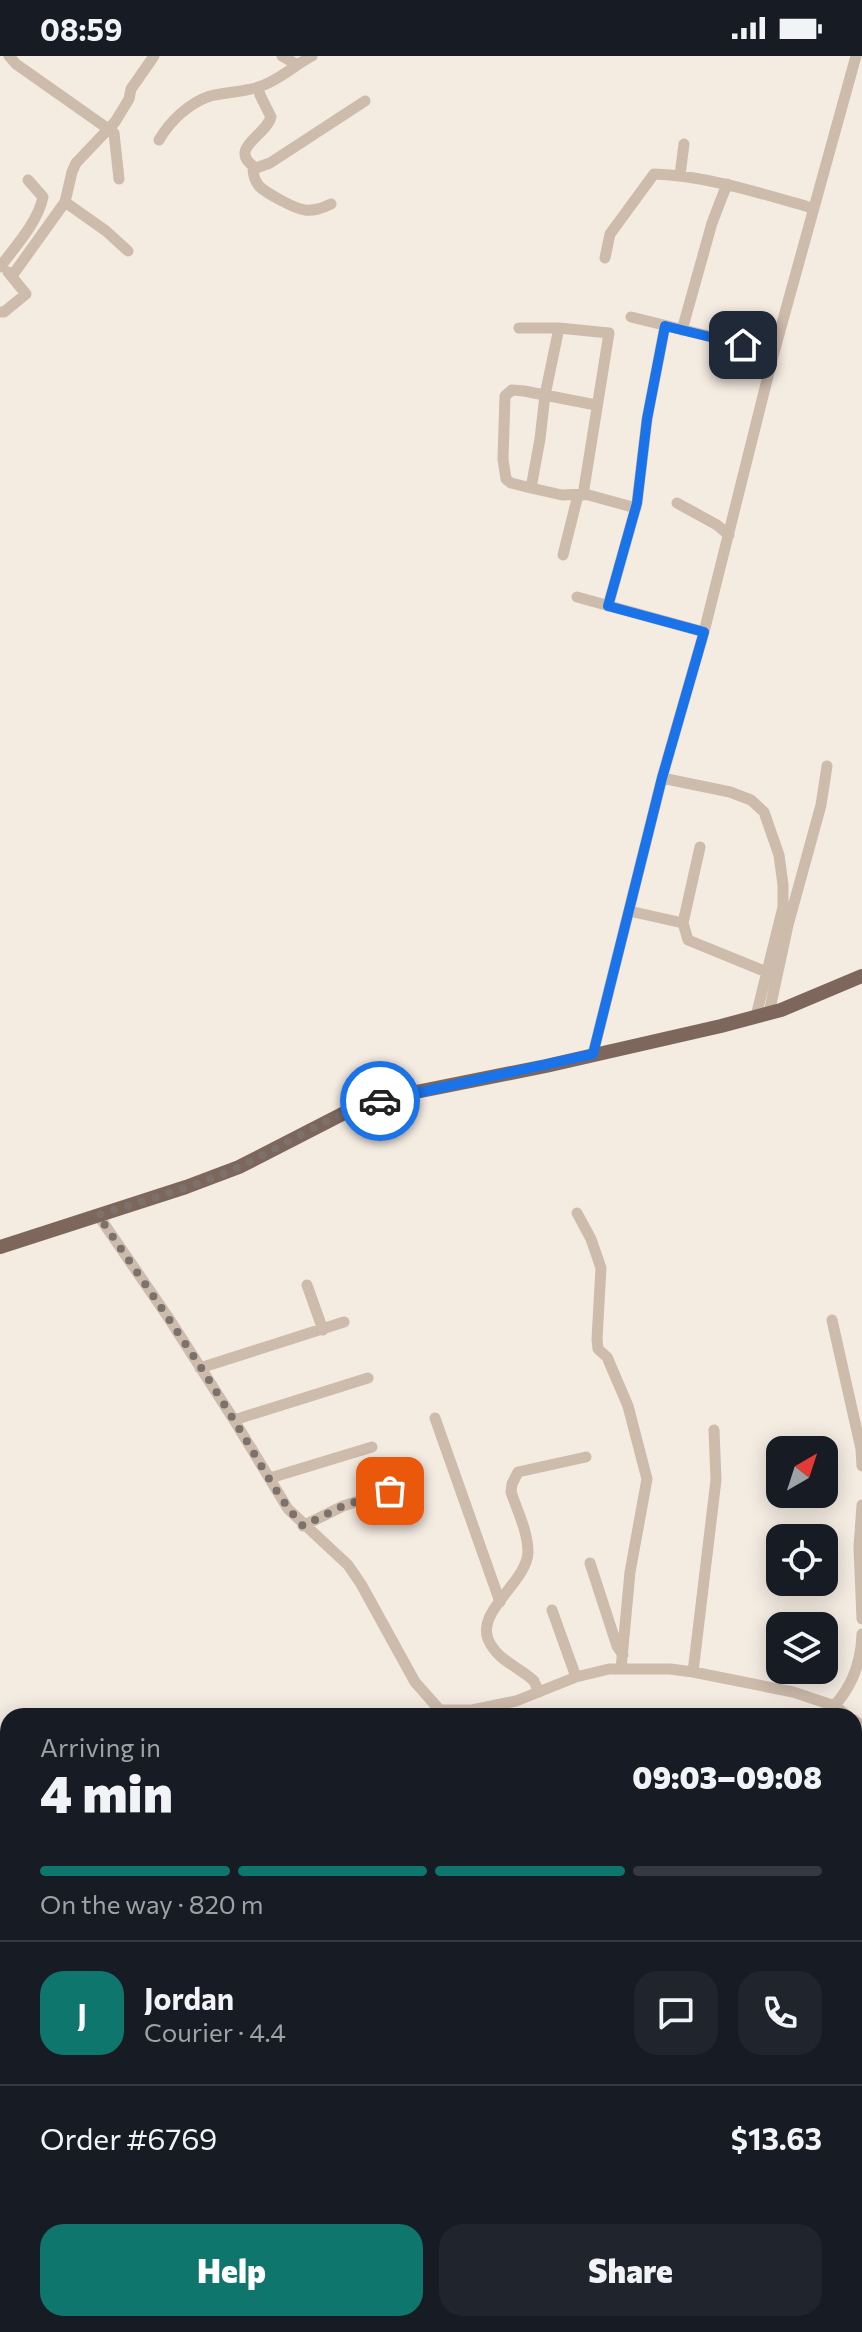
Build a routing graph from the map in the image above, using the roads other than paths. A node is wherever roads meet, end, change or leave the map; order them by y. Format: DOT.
graph roads {
  1 [pos="9,56"];
  2 [pos="154,56"];
  3 [pos="282,56"];
  4 [pos="312,56"];
  5 [pos="856,56"];
  6 [pos="296,64"];
  7 [pos="258,87"];
  8 [pos="365,101"];
  9 [pos="108,127"];
  10 [pos="159,140"];
  11 [pos="684,144"];
  12 [pos="253,167"];
  13 [pos="680,175"];
  14 [pos="119,179"];
  15 [pos="28,180"];
  16 [pos="727,184"];
  17 [pos="65,202"];
  18 [pos="331,204"];
  19 [pos="812,208"];
  20 [pos="128,251"];
  21 [pos="605,258"];
  22 [pos="1,266"];
  23 [pos="12,276"];
  24 [pos="0,312"];
  25 [pos="631,317"];
  26 [pos="665,326"];
  27 [pos="519,328"];
  28 [pos="559,328"];
  29 [pos="682,330"];
  30 [pos="774,352"];
  31 [pos="545,395"];
  32 [pos="596,405"];
  33 [pos="531,488"];
  34 [pos="580,495"];
  35 [pos="677,503"];
  36 [pos="636,508"];
  37 [pos="729,535"];
  38 [pos="563,555"];
  39 [pos="577,597"];
  40 [pos="608,606"];
  41 [pos="704,632"];
  42 [pos="827,766"];
  43 [pos="662,778"];
  44 [pos="700,847"];
  45 [pos="629,911"];
  46 [pos="683,923"];
  47 [pos="771,974"];
  48 [pos="862,976"];
  49 [pos="762,1015"];
  50 [pos="593,1054"];
  51 [pos="577,1213"];
  52 [pos="98,1215"];
  53 [pos="0,1247"];
  54 [pos="307,1285"];
  55 [pos="832,1320"];
  56 [pos="344,1322"];
  57 [pos="323,1330"];
  58 [pos="200,1368"];
  59 [pos="368,1378"];
  60 [pos="435,1418"];
  61 [pos="234,1420"];
  62 [pos="714,1430"];
  63 [pos="372,1447"];
  64 [pos="586,1457"];
  65 [pos="862,1466"];
  66 [pos="270,1478"];
  67 [pos="413,1484"];
  68 [pos="862,1505"];
  69 [pos="303,1526"];
  70 [pos="590,1563"];
  71 [pos="500,1602"];
  72 [pos="552,1610"];
  73 [pos="862,1619"];
  74 [pos="862,1634"];
  75 [pos="623,1655"];
  76 [pos="621,1669"];
  77 [pos="693,1672"];
  78 [pos="576,1677"];
  79 [pos="539,1692"];
  80 [pos="835,1706"];
  81 [pos="438,1708"];
  82 [pos="482,1708"];
  83 [pos="833,1708"];
  84 [pos="838,1708"];
  1 -- 9 [label="street"];
  2 -- 9 [label="street"];
  3 -- 6 [label="street"];
  4 -- 6 [label="street"];
  5 -- 19 [label="street"];
  6 -- 7 [label="street"];
  7 -- 10 [label="street"];
  7 -- 12 [label="street"];
  8 -- 12 [label="street"];
  9 -- 14 [label="street"];
  9 -- 17 [label="street"];
  11 -- 13 [label="street"];
  12 -- 18 [label="street"];
  13 -- 16 [label="street"];
  13 -- 21 [label="street"];
  15 -- 22 [label="street"];
  16 -- 19 [label="street"];
  16 -- 29 [label="street"];
  17 -- 20 [label="street"];
  17 -- 23 [label="street"];
  19 -- 30 [label="street"];
  22 -- 23 [label="street"];
  23 -- 24 [label="street"];
  25 -- 26 [label="street"];
  26 -- 29 [label="street"];
  26 -- 36 [label="street"];
  27 -- 28 [label="street"];
  28 -- 31 [label="street"];
  28 -- 32 [label="street"];
  29 -- 30 [label="street"];
  30 -- 37 [label="street"];
  31 -- 32 [label="street"];
  31 -- 33 [label="street"];
  31 -- 33 [label="street"];
  32 -- 34 [label="street"];
  33 -- 34 [label="street"];
  34 -- 36 [label="street"];
  34 -- 38 [label="street"];
  35 -- 37 [label="street"];
  36 -- 40 [label="street"];
  37 -- 41 [label="street"];
  39 -- 40 [label="street"];
  40 -- 41 [label="street"];
  41 -- 43 [label="street"];
  42 -- 47 [label="street"];
  43 -- 45 [label="street"];
  43 -- 47 [label="street"];
  44 -- 46 [label="street"];
  45 -- 46 [label="street"];
  45 -- 50 [label="street"];
  46 -- 47 [label="street"];
  47 -- 49 [label="street"];
  48 -- 49 [label="main road"];
  49 -- 50 [label="main road"];
  50 -- 52 [label="main road"];
  51 -- 75 [label="street"];
  52 -- 53 [label="main road"];
  52 -- 58 [label="street"];
  54 -- 57 [label="street"];
  55 -- 65 [label="street"];
  56 -- 57 [label="street"];
  57 -- 58 [label="street"];
  58 -- 61 [label="street"];
  59 -- 61 [label="street"];
  60 -- 71 [label="street"];
  61 -- 66 [label="street"];
  62 -- 77 [label="street"];
  63 -- 66 [label="street"];
  64 -- 71 [label="street"];
  66 -- 69 [label="street"];
  67 -- 69 [label="street"];
  68 -- 73 [label="street"];
  69 -- 81 [label="street"];
  70 -- 75 [label="street"];
  71 -- 79 [label="street"];
  72 -- 78 [label="street"];
  74 -- 80 [label="street"];
  75 -- 76 [label="street"];
  76 -- 77 [label="street"];
  76 -- 78 [label="street"];
  77 -- 80 [label="street"];
  78 -- 79 [label="street"];
  79 -- 82 [label="street"];
  80 -- 83 [label="street"];
  80 -- 84 [label="street"];
}
